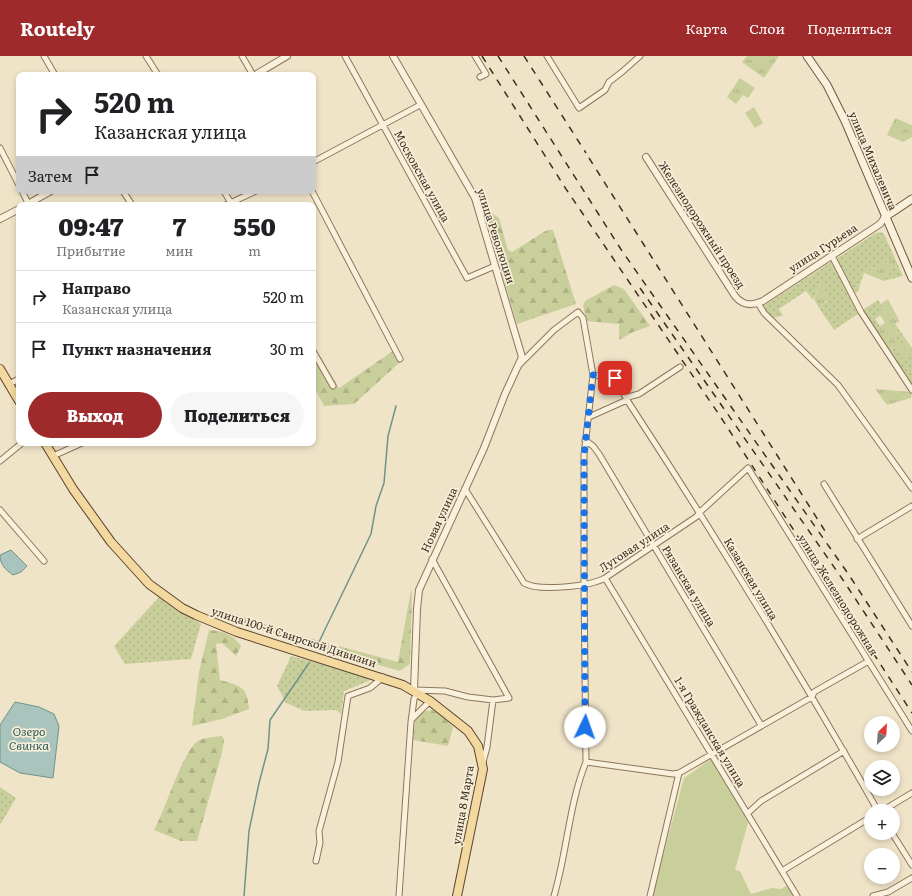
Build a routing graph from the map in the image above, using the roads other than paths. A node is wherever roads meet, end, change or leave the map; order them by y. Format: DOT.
graph roads {
  1 [pos="44,56"];
  2 [pos="146,56"];
  3 [pos="242,56"];
  4 [pos="287,56"];
  5 [pos="345,56"];
  6 [pos="393,56"];
  7 [pos="475,56"];
  8 [pos="547,56"];
  9 [pos="640,56"];
  10 [pos="807,56"];
  11 [pos="53,72"];
  12 [pos="156,72"];
  13 [pos="252,72"];
  14 [pos="259,72"];
  15 [pos="480,77"];
  16 [pos="420,105"];
  17 [pos="382,125"];
  18 [pos="0,148"];
  19 [pos="646,157"];
  20 [pos="316,160"];
  21 [pos="16,179"];
  22 [pos="45,194"];
  23 [pos="250,194"];
  24 [pos="314,194"];
  25 [pos="912,199"];
  26 [pos="31,202"];
  27 [pos="236,202"];
  28 [pos="16,211"];
  29 [pos="885,218"];
  30 [pos="0,219"];
  31 [pos="832,256"];
  32 [pos="495,266"];
  33 [pos="912,278"];
  34 [pos="758,303"];
  35 [pos="316,359"];
  36 [pos="400,359"];
  37 [pos="680,367"];
  38 [pos="517,368"];
  39 [pos="0,369"];
  40 [pos="593,375"];
  41 [pos="16,380"];
  42 [pos="9,384"];
  43 [pos="333,386"];
  44 [pos="912,390"];
  45 [pos="16,396"];
  46 [pos="627,400"];
  47 [pos="589,417"];
  48 [pos="585,440"];
  49 [pos="18,446"];
  50 [pos="47,446"];
  51 [pos="75,446"];
  52 [pos="53,456"];
  53 [pos="0,461"];
  54 [pos="748,468"];
  55 [pos="824,484"];
  56 [pos="912,488"];
  57 [pos="465,489"];
  58 [pos="912,506"];
  59 [pos="0,510"];
  60 [pos="700,512"];
  61 [pos="857,539"];
  62 [pos="654,546"];
  63 [pos="432,559"];
  64 [pos="44,561"];
  65 [pos="605,578"];
  66 [pos="584,585"];
  67 [pos="912,626"];
  68 [pos="867,662"];
  69 [pos="383,678"];
  70 [pos="418,692"];
  71 [pos="812,697"];
  72 [pos="493,700"];
  73 [pos="430,701"];
  74 [pos="411,720"];
  75 [pos="761,725"];
  76 [pos="912,731"];
  77 [pos="844,751"];
  78 [pos="711,755"];
  79 [pos="586,762"];
  80 [pos="482,763"];
  81 [pos="679,773"];
  82 [pos="912,793"];
  83 [pos="874,804"];
  84 [pos="894,804"];
  85 [pos="748,812"];
  86 [pos="864,821"];
  87 [pos="896,840"];
  88 [pos="316,861"];
  89 [pos="912,865"];
  90 [pos="782,871"];
  91 [pos="912,878"];
  92 [pos="879,895"];
  93 [pos="399,896"];
  94 [pos="457,896"];
  95 [pos="554,896"];
  96 [pos="650,896"];
  97 [pos="797,896"];
  98 [pos="873,896"];
  1 -- 11 [label="street"];
  2 -- 12 [label="street"];
  3 -- 13 [label="street"];
  4 -- 14 [label="street"];
  5 -- 17 [label="street, Московская улица"];
  6 -- 16 [label="street, улица Революции"];
  7 -- 15 [label="street"];
  8 -- 9 [label="street"];
  10 -- 29 [label="main road, улица Михалевича"];
  16 -- 17 [label="street"];
  16 -- 32 [label="street, улица Революции"];
  17 -- 20 [label="street"];
  17 -- 32 [label="street, Московская улица"];
  18 -- 21 [label="street"];
  19 -- 34 [label="street, Железнодорожный проезд"];
  22 -- 26 [label="street"];
  23 -- 27 [label="street"];
  24 -- 36 [label="street"];
  25 -- 29 [label="main road, улица Гурьева"];
  28 -- 30 [label="street"];
  29 -- 31 [label="street, улица Гурьева"];
  29 -- 33 [label="main road, улица Михалевича"];
  31 -- 34 [label="street, улица Гурьева"];
  31 -- 44 [label="street"];
  32 -- 38 [label="street, улица Революции"];
  34 -- 56 [label="street"];
  35 -- 43 [label="street"];
  37 -- 46 [label="street"];
  38 -- 40 [label="street"];
  38 -- 57 [label="street, Новая улица"];
  39 -- 42 [label="main road"];
  40 -- 46 [label="street, Казанская улица"];
  40 -- 47 [label="street"];
  41 -- 42 [label="street"];
  42 -- 45 [label="main road"];
  46 -- 47 [label="street"];
  46 -- 60 [label="street, Казанская улица"];
  47 -- 48 [label="street"];
  48 -- 62 [label="street, Рязанская улица"];
  48 -- 66 [label="street"];
  49 -- 53 [label="street"];
  50 -- 52 [label="main road, улица 100-й Свирской Дивизии"];
  51 -- 52 [label="street"];
  52 -- 69 [label="main road, улица 100-й Свирской Дивизии"];
  54 -- 60 [label="street, Луговая улица"];
  54 -- 68 [label="street, улица Железнодорожная"];
  55 -- 61 [label="street"];
  57 -- 63 [label="street, Новая улица"];
  57 -- 66 [label="street, Луговая улица"];
  58 -- 61 [label="street"];
  59 -- 64 [label="street"];
  60 -- 62 [label="street, Луговая улица"];
  60 -- 71 [label="street, Казанская улица"];
  61 -- 67 [label="street"];
  62 -- 65 [label="street, Луговая улица"];
  62 -- 75 [label="street, Рязанская улица"];
  63 -- 70 [label="street, Новая улица"];
  63 -- 72 [label="street"];
  65 -- 66 [label="street, Луговая улица"];
  65 -- 78 [label="street, 1-я Гражданская улица"];
  66 -- 79 [label="street"];
  68 -- 71 [label="street"];
  68 -- 76 [label="street, улица Железнодорожная"];
  69 -- 70 [label="main road, улица 100-й Свирской Дивизии"];
  69 -- 88 [label="street"];
  70 -- 72 [label="street"];
  70 -- 73 [label="main road, улица 8 Марта"];
  70 -- 74 [label="street"];
  71 -- 75 [label="street"];
  71 -- 77 [label="street, Казанская улица"];
  72 -- 80 [label="street"];
  73 -- 74 [label="street"];
  73 -- 80 [label="main road, улица 8 Марта"];
  74 -- 93 [label="street"];
  75 -- 78 [label="street"];
  77 -- 83 [label="street, Казанская улица"];
  77 -- 85 [label="street"];
  78 -- 81 [label="street"];
  78 -- 85 [label="street, 1-я Гражданская улица"];
  79 -- 81 [label="street"];
  79 -- 95 [label="street"];
  80 -- 94 [label="main road, улица 8 Марта"];
  81 -- 96 [label="street"];
  82 -- 84 [label="street"];
  85 -- 90 [label="street, 1-я Гражданская улица"];
  86 -- 90 [label="street"];
  87 -- 89 [label="street"];
  90 -- 97 [label="street, 1-я Гражданская улица"];
  91 -- 92 [label="street"];
  92 -- 98 [label="street"];
}
